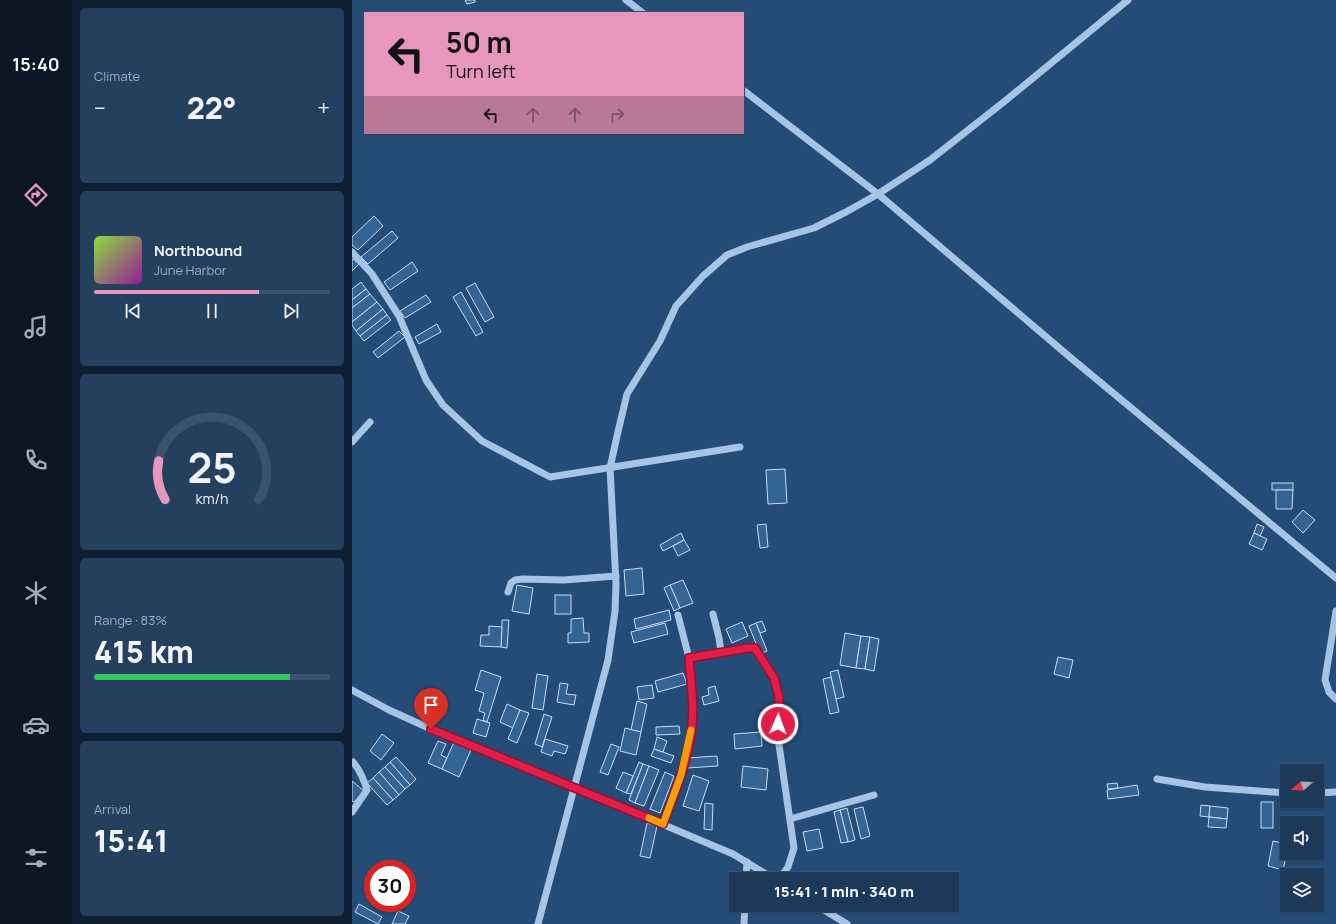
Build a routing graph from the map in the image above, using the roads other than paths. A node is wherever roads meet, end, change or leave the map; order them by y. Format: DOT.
graph roads {
  1 [pos="626,0"];
  2 [pos="1128,0"];
  3 [pos="642,12"];
  4 [pos="744,91"];
  5 [pos="878,194"];
  6 [pos="352,252"];
  7 [pos="370,422"];
  8 [pos="352,442"];
  9 [pos="740,447"];
  10 [pos="610,468"];
  11 [pos="616,576"];
  12 [pos="1336,578"];
  13 [pos="508,592"];
  14 [pos="1336,611"];
  15 [pos="713,614"];
  16 [pos="678,615"];
  17 [pos="721,652"];
  18 [pos="689,658"];
  19 [pos="352,690"];
  20 [pos="1336,699"];
  21 [pos="353,762"];
  22 [pos="1157,779"];
  23 [pos="574,787"];
  24 [pos="1280,792"];
  25 [pos="1336,792"];
  26 [pos="1324,793"];
  27 [pos="874,795"];
  28 [pos="352,812"];
  29 [pos="790,819"];
  30 [pos="663,824"];
  31 [pos="747,862"];
  32 [pos="746,872"];
  33 [pos="763,872"];
  34 [pos="784,872"];
  35 [pos="745,912"];
  36 [pos="827,912"];
  37 [pos="538,924"];
  38 [pos="744,924"];
  39 [pos="847,924"];
  1 -- 3 [label="street"];
  2 -- 5 [label="street"];
  4 -- 5 [label="street"];
  5 -- 10 [label="street"];
  5 -- 12 [label="street"];
  6 -- 10 [label="street"];
  7 -- 8 [label="street"];
  9 -- 10 [label="street"];
  10 -- 11 [label="street"];
  11 -- 13 [label="street"];
  11 -- 23 [label="street"];
  14 -- 20 [label="street"];
  15 -- 17 [label="street"];
  16 -- 18 [label="street"];
  17 -- 18 [label="street"];
  17 -- 29 [label="street"];
  18 -- 30 [label="street"];
  19 -- 23 [label="street"];
  21 -- 28 [label="street"];
  22 -- 24 [label="street"];
  23 -- 30 [label="street"];
  23 -- 37 [label="street"];
  25 -- 26 [label="street"];
  27 -- 29 [label="street"];
  29 -- 34 [label="street"];
  30 -- 31 [label="street"];
  31 -- 32 [label="street"];
  31 -- 33 [label="street"];
  35 -- 38 [label="street"];
  36 -- 39 [label="street"];
}
